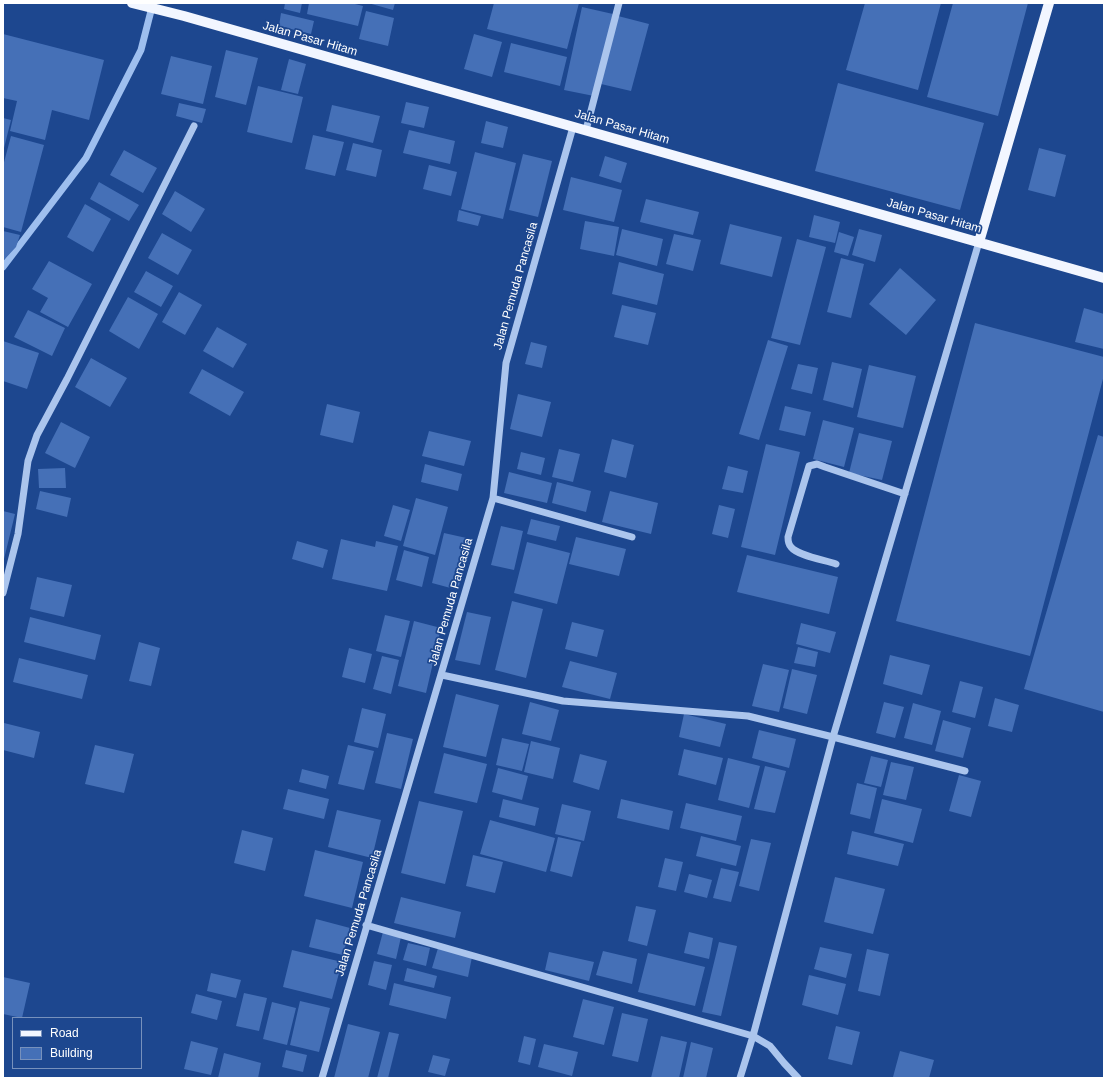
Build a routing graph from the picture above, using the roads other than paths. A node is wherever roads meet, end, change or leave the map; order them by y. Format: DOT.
graph roads {
  1 [pos="134,3"];
  2 [pos="619,3"];
  3 [pos="1049,3"];
  4 [pos="194,126"];
  5 [pos="573,127"];
  6 [pos="586,130"];
  7 [pos="979,242"];
  8 [pos="1104,278"];
  9 [pos="905,494"];
  10 [pos="493,498"];
  11 [pos="632,537"];
  12 [pos="836,564"];
  13 [pos="3,593"];
  14 [pos="442,675"];
  15 [pos="833,737"];
  16 [pos="965,771"];
  17 [pos="366,925"];
  18 [pos="753,1036"];
  19 [pos="322,1078"];
  20 [pos="740,1078"];
  21 [pos="798,1078"];
  1 -- 5 [label="main road, Jalan Pasar Hitam"];
  2 -- 6 [label="street"];
  3 -- 7 [label="main road"];
  4 -- 13 [label="street"];
  5 -- 6 [label="main road, Jalan Pasar Hitam"];
  5 -- 10 [label="street, Jalan Pemuda Pancasila"];
  6 -- 7 [label="main road, Jalan Pasar Hitam"];
  7 -- 8 [label="main road, Jalan Pasar Hitam"];
  7 -- 9 [label="street"];
  9 -- 12 [label="street"];
  9 -- 15 [label="street"];
  10 -- 11 [label="street"];
  10 -- 14 [label="street, Jalan Pemuda Pancasila"];
  14 -- 15 [label="street"];
  14 -- 17 [label="street, Jalan Pemuda Pancasila"];
  15 -- 16 [label="street"];
  15 -- 18 [label="street"];
  17 -- 18 [label="street"];
  17 -- 19 [label="street, Jalan Pemuda Pancasila"];
  18 -- 20 [label="street"];
  18 -- 21 [label="street"];
}
